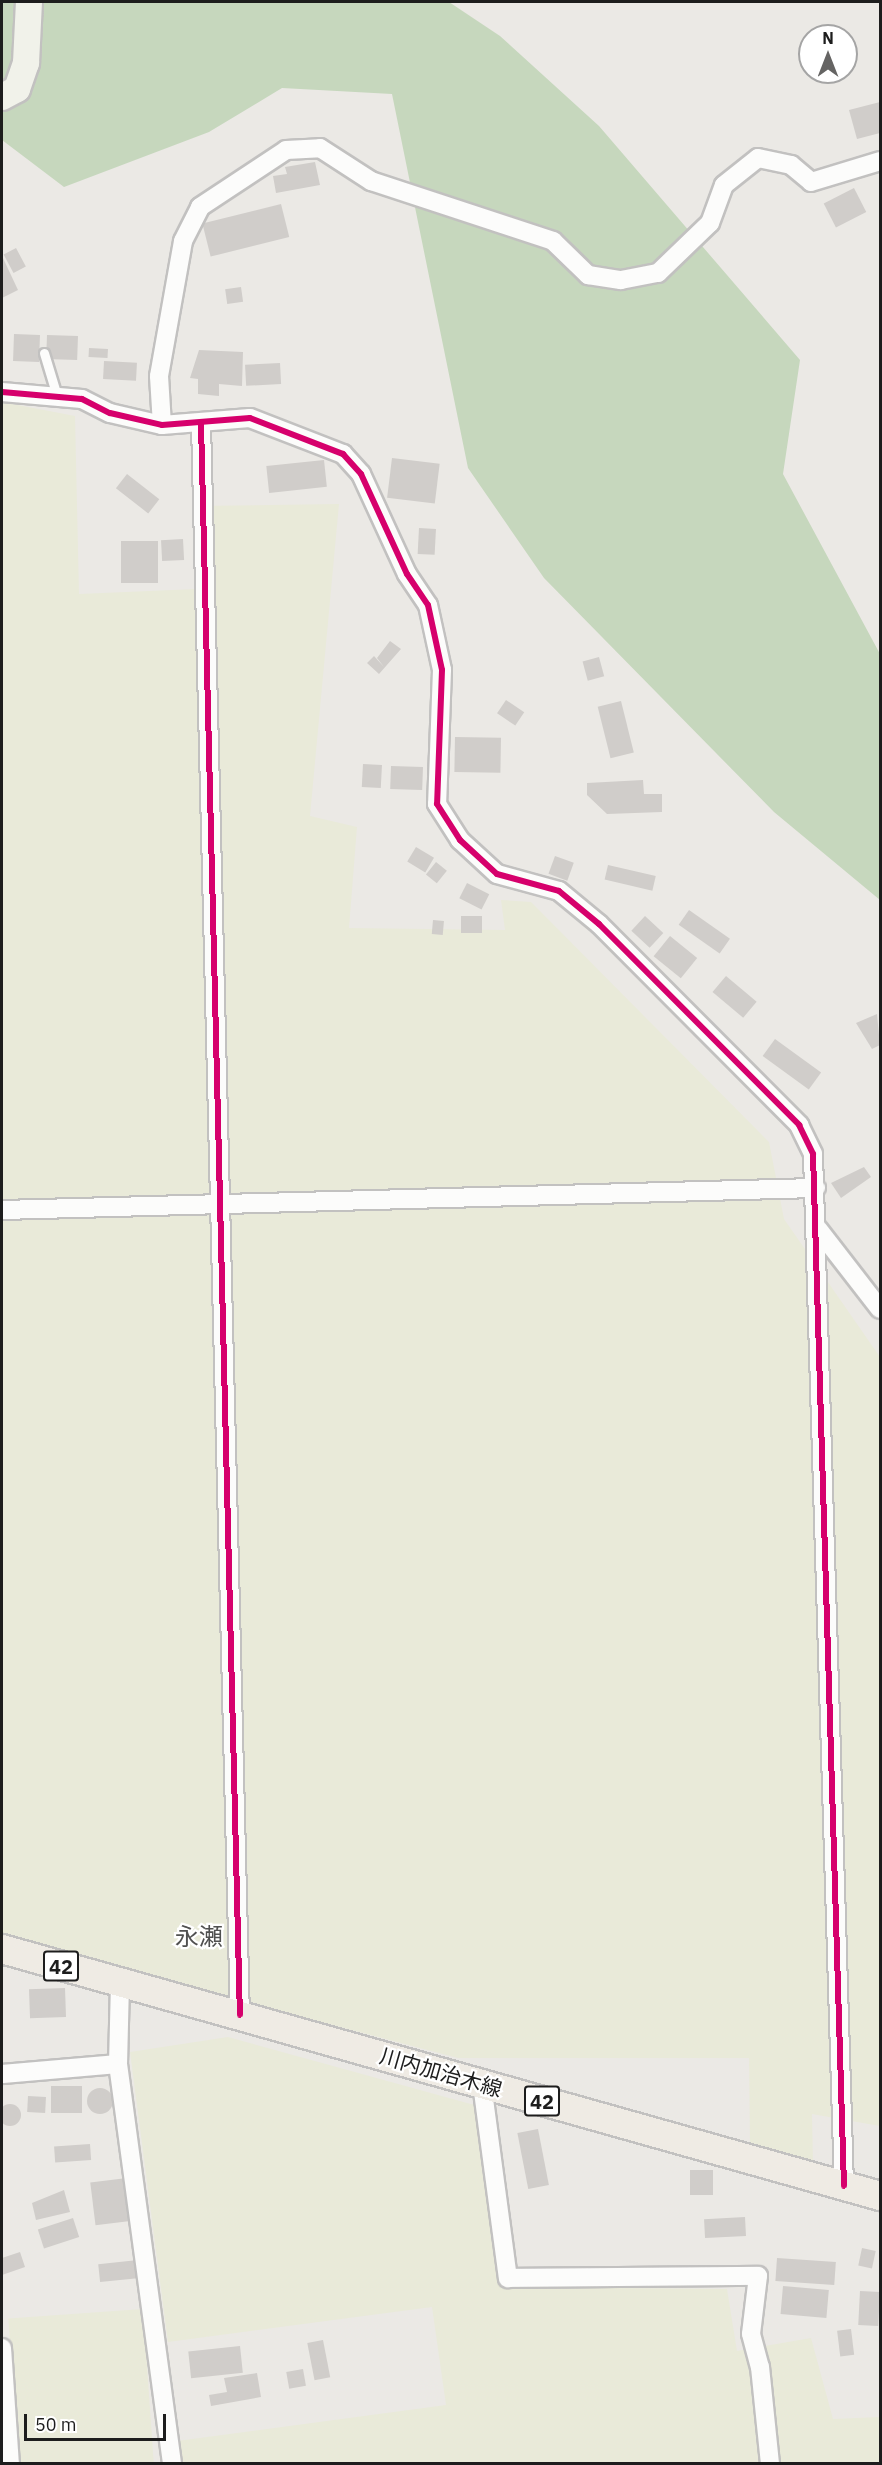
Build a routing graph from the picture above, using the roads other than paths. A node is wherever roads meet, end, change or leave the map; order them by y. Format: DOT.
graph roads {
  1 [pos="30,2"];
  2 [pos="2,97"];
  3 [pos="880,160"];
  4 [pos="44,353"];
  5 [pos="2,392"];
  6 [pos="57,396"];
  7 [pos="201,423"];
  8 [pos="162,425"];
  9 [pos="816,1188"];
  10 [pos="223,1203"];
  11 [pos="2,1210"];
  12 [pos="818,1229"];
  13 [pos="880,1309"];
  14 [pos="2,1949"];
  15 [pos="120,1983"];
  16 [pos="240,2015"];
  17 [pos="118,2064"];
  18 [pos="2,2074"];
  19 [pos="482,2084"];
  20 [pos="843,2186"];
  21 [pos="880,2196"];
  22 [pos="2,2348"];
  23 [pos="10,2463"];
  24 [pos="172,2463"];
  25 [pos="770,2463"];
  1 -- 2 [label="street"];
  3 -- 8 [label="street"];
  4 -- 6 [label="lane"];
  5 -- 6 [label="street"];
  6 -- 8 [label="street"];
  7 -- 8 [label="street"];
  7 -- 9 [label="street"];
  7 -- 10 [label="street"];
  9 -- 10 [label="street"];
  9 -- 12 [label="street"];
  10 -- 11 [label="street"];
  10 -- 16 [label="street"];
  12 -- 13 [label="street"];
  12 -- 20 [label="street"];
  14 -- 15 [label="main road, 川内加治木線 / 42"];
  15 -- 16 [label="main road, 川内加治木線 / 42"];
  15 -- 17 [label="street"];
  16 -- 19 [label="main road, 川内加治木線 / 42"];
  17 -- 18 [label="street"];
  17 -- 24 [label="street"];
  19 -- 20 [label="main road, 川内加治木線 / 42"];
  19 -- 25 [label="street"];
  20 -- 21 [label="main road, 川内加治木線 / 42"];
  22 -- 23 [label="street"];
}
